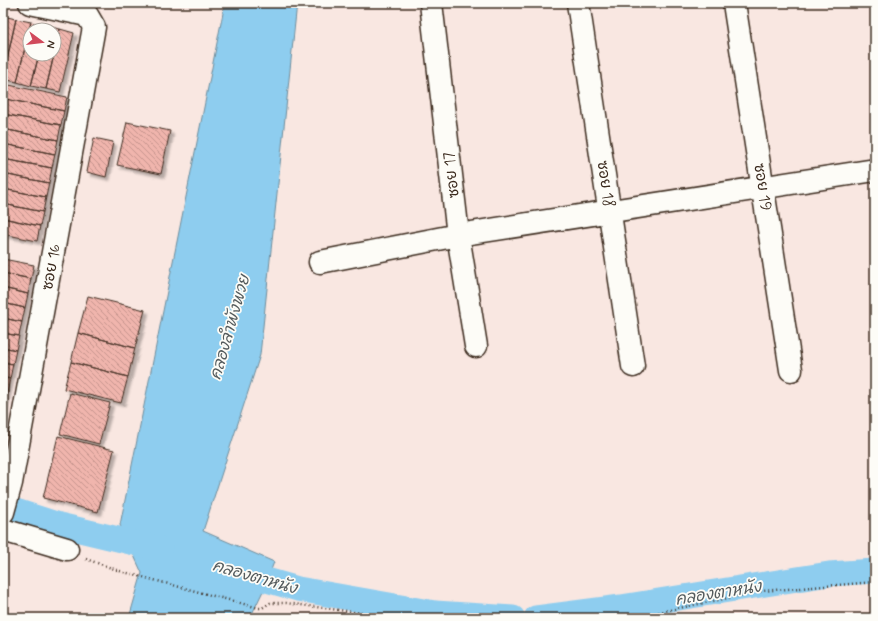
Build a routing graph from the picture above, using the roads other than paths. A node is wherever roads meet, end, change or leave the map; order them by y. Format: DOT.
graph roads {
  1 [pos="30,3"];
  2 [pos="431,3"];
  3 [pos="578,3"];
  4 [pos="734,3"];
  5 [pos="875,170"];
  6 [pos="763,187"];
  7 [pos="610,212"];
  8 [pos="458,235"];
  9 [pos="320,262"];
  10 [pos="476,346"];
  11 [pos="633,366"];
  12 [pos="791,370"];
  13 [pos="3,512"];
  14 [pos="3,530"];
  15 [pos="67,549"];
  1 -- 13 [label="street, ซอย 16"];
  2 -- 8 [label="street, ซอย 17"];
  3 -- 7 [label="street, ซอย 18"];
  4 -- 6 [label="street, ซอย 19"];
  5 -- 6 [label="street"];
  6 -- 7 [label="street"];
  6 -- 12 [label="street, ซอย 19"];
  7 -- 8 [label="street"];
  7 -- 11 [label="street, ซอย 18"];
  8 -- 9 [label="street"];
  8 -- 10 [label="street, ซอย 17"];
  14 -- 15 [label="street"];
}
